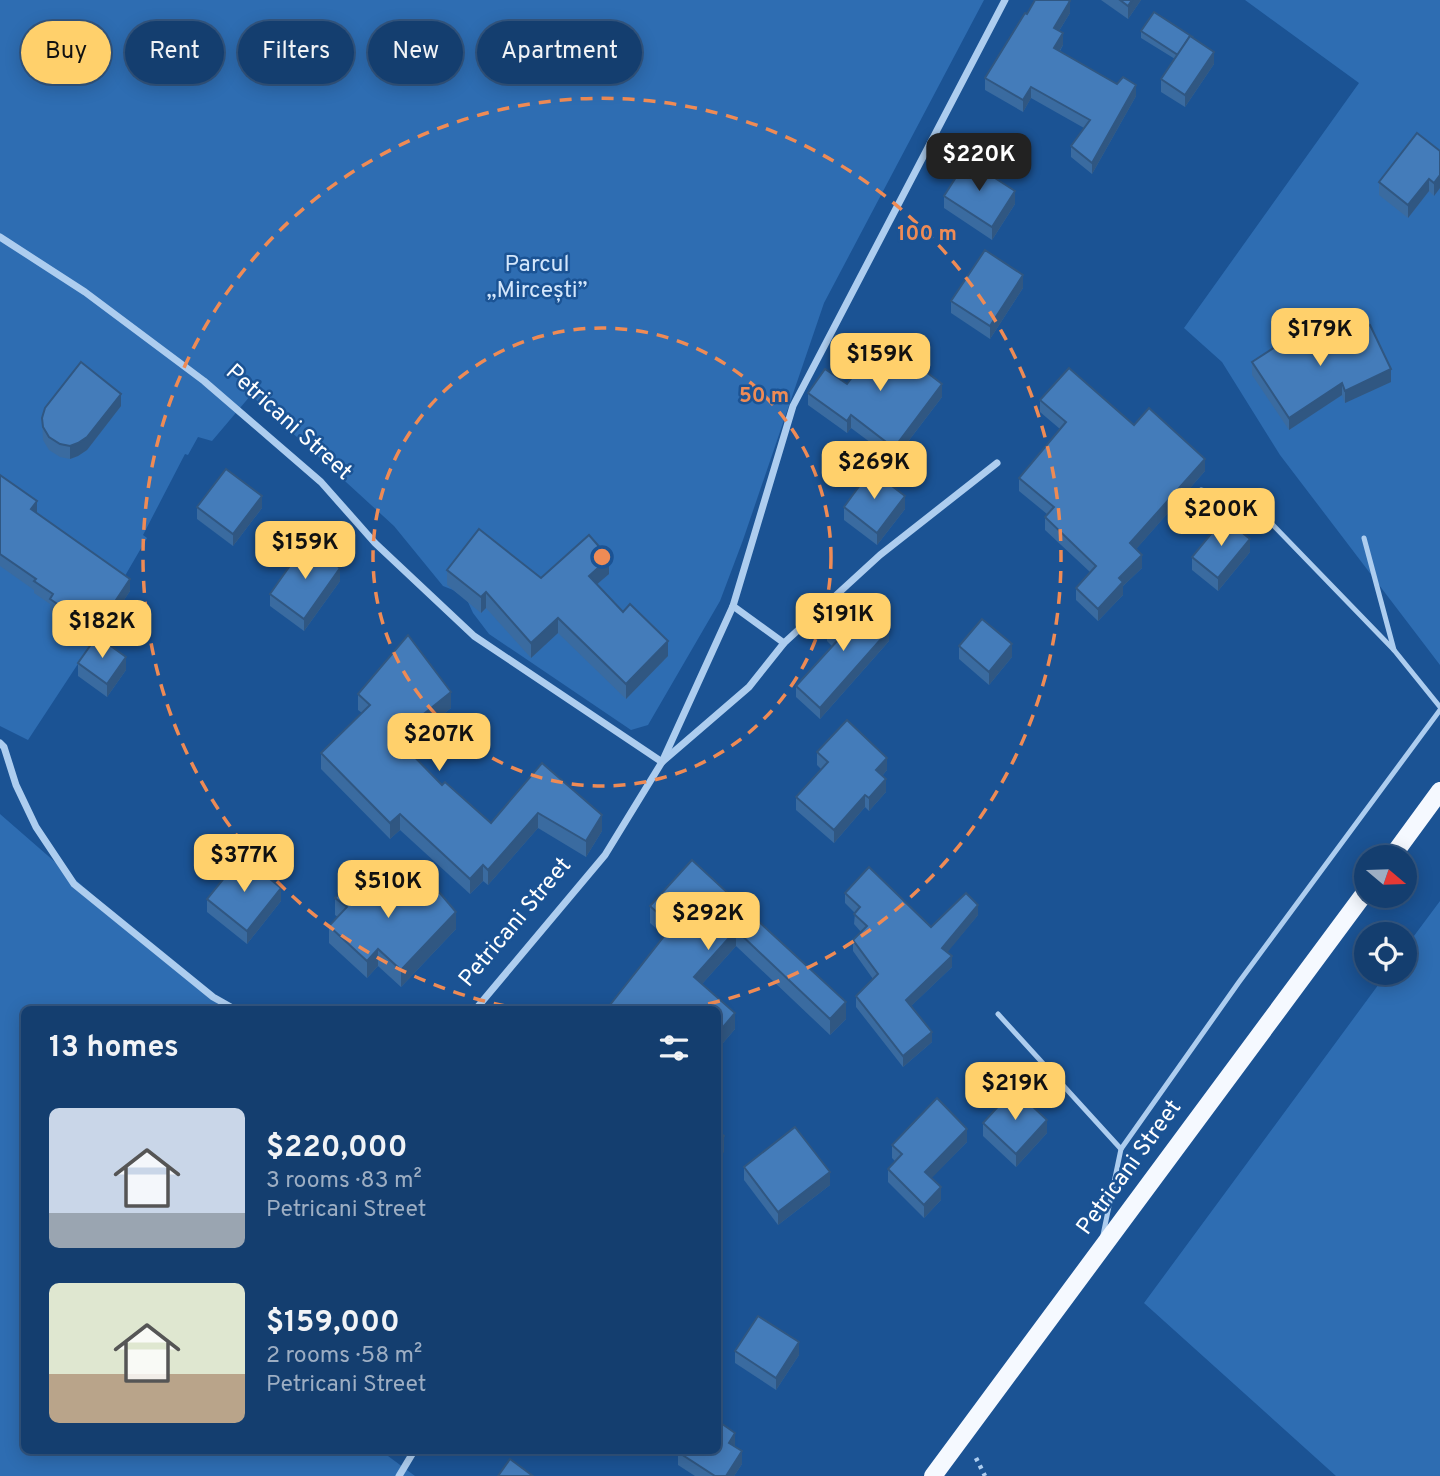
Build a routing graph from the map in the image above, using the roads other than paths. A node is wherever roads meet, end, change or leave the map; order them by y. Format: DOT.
graph roads {
  1 [pos="1005,0"];
  2 [pos="0,237"];
  3 [pos="997,463"];
  4 [pos="1201,490"];
  5 [pos="1364,538"];
  6 [pos="733,606"];
  7 [pos="784,643"];
  8 [pos="1394,650"];
  9 [pos="1440,708"];
  10 [pos="0,743"];
  11 [pos="662,762"];
  12 [pos="1440,790"];
  13 [pos="1400,845"];
  14 [pos="1354,908"];
  15 [pos="229,1006"];
  16 [pos="478,1006"];
  17 [pos="998,1014"];
  18 [pos="1121,1149"];
  19 [pos="1099,1252"];
  20 [pos="412,1454"];
  21 [pos="399,1476"];
  22 [pos="933,1476"];
  1 -- 6 [label="street, Petricani Street"];
  2 -- 11 [label="street, Petricani Street"];
  3 -- 7 [label="street, Petricani Street"];
  4 -- 8 [label="lane"];
  5 -- 8 [label="lane"];
  6 -- 7 [label="street"];
  6 -- 11 [label="street, Petricani Street"];
  7 -- 11 [label="street, Petricani Street"];
  8 -- 9 [label="lane"];
  9 -- 18 [label="lane"];
  10 -- 15 [label="street"];
  11 -- 16 [label="street, Petricani Street"];
  12 -- 13 [label="main road"];
  14 -- 19 [label="main road, Petricani Street"];
  17 -- 18 [label="lane"];
  18 -- 19 [label="lane"];
  19 -- 22 [label="main road, Petricani Street"];
  20 -- 21 [label="street"];
}
